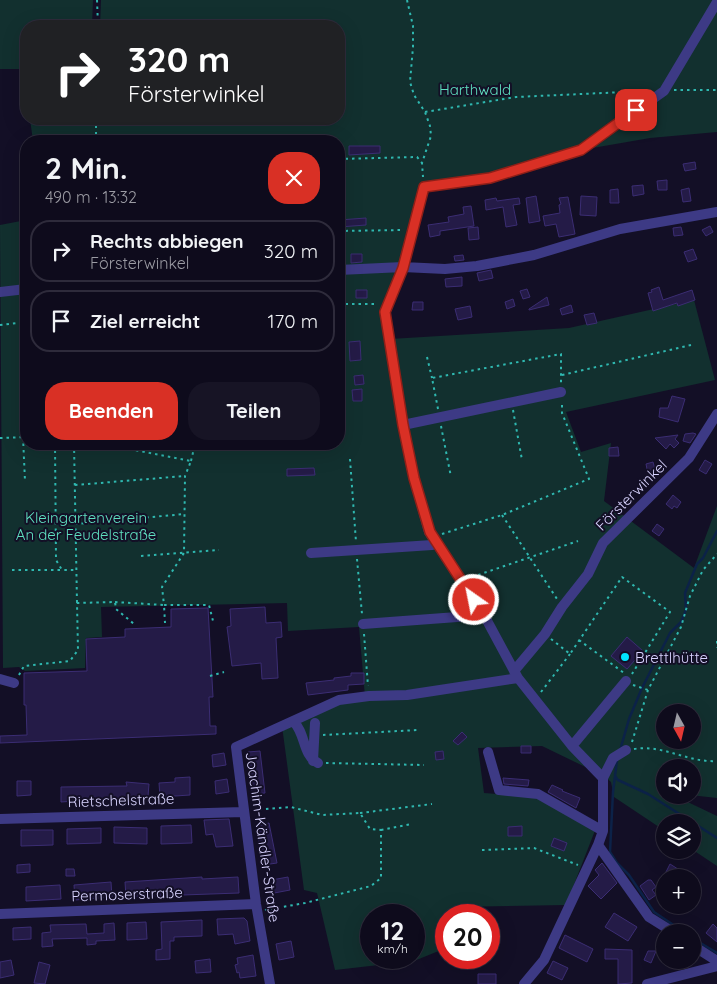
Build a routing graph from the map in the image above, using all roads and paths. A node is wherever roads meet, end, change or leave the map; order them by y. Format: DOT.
graph roads {
  1 [pos="97,0"];
  2 [pos="407,0"];
  3 [pos="717,2"];
  4 [pos="98,20"];
  5 [pos="717,90"];
  6 [pos="664,91"];
  7 [pos="425,112"];
  8 [pos="345,159"];
  9 [pos="422,163"];
  10 [pos="424,187"];
  11 [pos="717,212"];
  12 [pos="413,229"];
  13 [pos="345,232"];
  14 [pos="403,268"];
  15 [pos="345,270"];
  16 [pos="20,289"];
  17 [pos="0,292"];
  18 [pos="345,304"];
  19 [pos="385,312"];
  20 [pos="20,323"];
  21 [pos="0,325"];
  22 [pos="691,346"];
  23 [pos="427,357"];
  24 [pos="561,376"];
  25 [pos="432,378"];
  26 [pos="561,392"];
  27 [pos="512,403"];
  28 [pos="717,414"];
  29 [pos="440,418"];
  30 [pos="403,425"];
  31 [pos="0,438"];
  32 [pos="20,438"];
  33 [pos="25,450"];
  34 [pos="56,450"];
  35 [pos="74,450"];
  36 [pos="135,450"];
  37 [pos="194,450"];
  38 [pos="350,459"];
  39 [pos="522,460"];
  40 [pos="191,461"];
  41 [pos="185,476"];
  42 [pos="450,477"];
  43 [pos="24,480"];
  44 [pos="74,485"];
  45 [pos="185,514"];
  46 [pos="502,515"];
  47 [pos="75,524"];
  48 [pos="434,540"];
  49 [pos="578,541"];
  50 [pos="219,550"];
  51 [pos="356,550"];
  52 [pos="184,553"];
  53 [pos="311,553"];
  54 [pos="717,554"];
  55 [pos="141,556"];
  56 [pos="529,557"];
  57 [pos="12,570"];
  58 [pos="62,570"];
  59 [pos="76,570"];
  60 [pos="472,577"];
  61 [pos="77,602"];
  62 [pos="115,602"];
  63 [pos="164,605"];
  64 [pos="562,607"];
  65 [pos="484,614"];
  66 [pos="212,622"];
  67 [pos="165,623"];
  68 [pos="134,624"];
  69 [pos="363,624"];
  70 [pos="545,634"];
  71 [pos="579,640"];
  72 [pos="717,641"];
  73 [pos="717,648"];
  74 [pos="570,654"];
  75 [pos="224,672"];
  76 [pos="516,674"];
  77 [pos="210,676"];
  78 [pos="0,679"];
  79 [pos="626,681"];
  80 [pos="14,683"];
  81 [pos="637,687"];
  82 [pos="646,690"];
  83 [pos="541,692"];
  84 [pos="369,696"];
  85 [pos="293,721"];
  86 [pos="315,723"];
  87 [pos="418,730"];
  88 [pos="314,736"];
  89 [pos="572,746"];
  90 [pos="628,750"];
  91 [pos="488,752"];
  92 [pos="717,761"];
  93 [pos="316,762"];
  94 [pos="424,764"];
  95 [pos="604,778"];
  96 [pos="432,804"];
  97 [pos="243,812"];
  98 [pos="360,813"];
  99 [pos="0,819"];
  100 [pos="411,824"];
  101 [pos="381,830"];
  102 [pos="603,831"];
  103 [pos="598,845"];
  104 [pos="482,850"];
  105 [pos="587,869"];
  106 [pos="256,908"];
  107 [pos="0,914"];
  108 [pos="660,924"];
  109 [pos="701,951"];
  110 [pos="717,962"];
  111 [pos="717,966"];
  112 [pos="270,984"];
  113 [pos="524,984"];
  114 [pos="647,984"];
  1 -- 4 [label="path"];
  2 -- 7 [label="path"];
  3 -- 6 [label="street"];
  5 -- 6 [label="path"];
  6 -- 7 [label="path"];
  6 -- 10 [label="street"];
  7 -- 9 [label="path"];
  8 -- 9 [label="path"];
  9 -- 10 [label="path"];
  10 -- 12 [label="street"];
  11 -- 14 [label="street"];
  12 -- 13 [label="path"];
  12 -- 14 [label="street"];
  14 -- 15 [label="street"];
  14 -- 19 [label="street"];
  16 -- 17 [label="street"];
  18 -- 19 [label="path"];
  19 -- 30 [label="street"];
  20 -- 21 [label="path"];
  22 -- 24 [label="path"];
  23 -- 25 [label="path"];
  24 -- 25 [label="path"];
  24 -- 26 [label="path"];
  25 -- 29 [label="path"];
  26 -- 27 [label="street"];
  26 -- 46 [label="path"];
  27 -- 29 [label="street"];
  27 -- 39 [label="path"];
  28 -- 64 [label="street, Försterwinkel"];
  29 -- 30 [label="street"];
  29 -- 42 [label="path"];
  30 -- 48 [label="street"];
  31 -- 32 [label="path"];
  33 -- 43 [label="path"];
  34 -- 58 [label="path"];
  35 -- 44 [label="path"];
  36 -- 40 [label="path"];
  37 -- 40 [label="path"];
  38 -- 51 [label="path"];
  40 -- 41 [label="path"];
  41 -- 44 [label="path"];
  41 -- 45 [label="path"];
  44 -- 47 [label="path"];
  45 -- 47 [label="path"];
  45 -- 52 [label="path"];
  46 -- 48 [label="path"];
  46 -- 56 [label="path"];
  47 -- 59 [label="path"];
  48 -- 51 [label="street"];
  48 -- 65 [label="street"];
  49 -- 56 [label="path"];
  50 -- 52 [label="path"];
  51 -- 53 [label="street"];
  51 -- 69 [label="path"];
  52 -- 55 [label="path"];
  52 -- 63 [label="path"];
  54 -- 82 [label="path"];
  56 -- 60 [label="path"];
  56 -- 64 [label="path"];
  57 -- 58 [label="path"];
  58 -- 59 [label="path"];
  59 -- 61 [label="path"];
  61 -- 62 [label="path"];
  61 -- 80 [label="path"];
  62 -- 63 [label="path"];
  62 -- 68 [label="path"];
  63 -- 66 [label="path"];
  63 -- 67 [label="path"];
  64 -- 70 [label="street, Försterwinkel"];
  65 -- 69 [label="street"];
  65 -- 76 [label="street"];
  69 -- 84 [label="path"];
  70 -- 74 [label="path"];
  70 -- 76 [label="street, Försterwinkel"];
  71 -- 71 [label="path"];
  71 -- 74 [label="path"];
  72 -- 73 [label="path"];
  74 -- 83 [label="path"];
  75 -- 77 [label="path"];
  76 -- 84 [label="street, Joachim-Kändler-Straße"];
  76 -- 89 [label="street"];
  78 -- 80 [label="street"];
  79 -- 89 [label="street"];
  81 -- 82 [label="path"];
  82 -- 90 [label="path"];
  84 -- 85 [label="street, Joachim-Kändler-Straße"];
  85 -- 93 [label="street"];
  85 -- 97 [label="street, Joachim-Kändler-Straße"];
  86 -- 88 [label="street"];
  87 -- 88 [label="path"];
  88 -- 93 [label="street"];
  89 -- 95 [label="street"];
  90 -- 92 [label="path"];
  90 -- 95 [label="street"];
  91 -- 102 [label="street"];
  93 -- 94 [label="path"];
  95 -- 102 [label="street"];
  96 -- 98 [label="path"];
  97 -- 98 [label="path"];
  97 -- 99 [label="street, Rietschelstraße"];
  97 -- 106 [label="street, Joachim-Kändler-Straße"];
  98 -- 101 [label="path"];
  100 -- 101 [label="path"];
  101 -- 106 [label="path"];
  102 -- 103 [label="street"];
  103 -- 105 [label="street"];
  103 -- 108 [label="street"];
  104 -- 105 [label="path"];
  105 -- 113 [label="street"];
  106 -- 107 [label="street, Permoserstraße"];
  106 -- 112 [label="street, Joachim-Kändler-Straße"];
  109 -- 110 [label="street"];
  111 -- 114 [label="street"];
}
